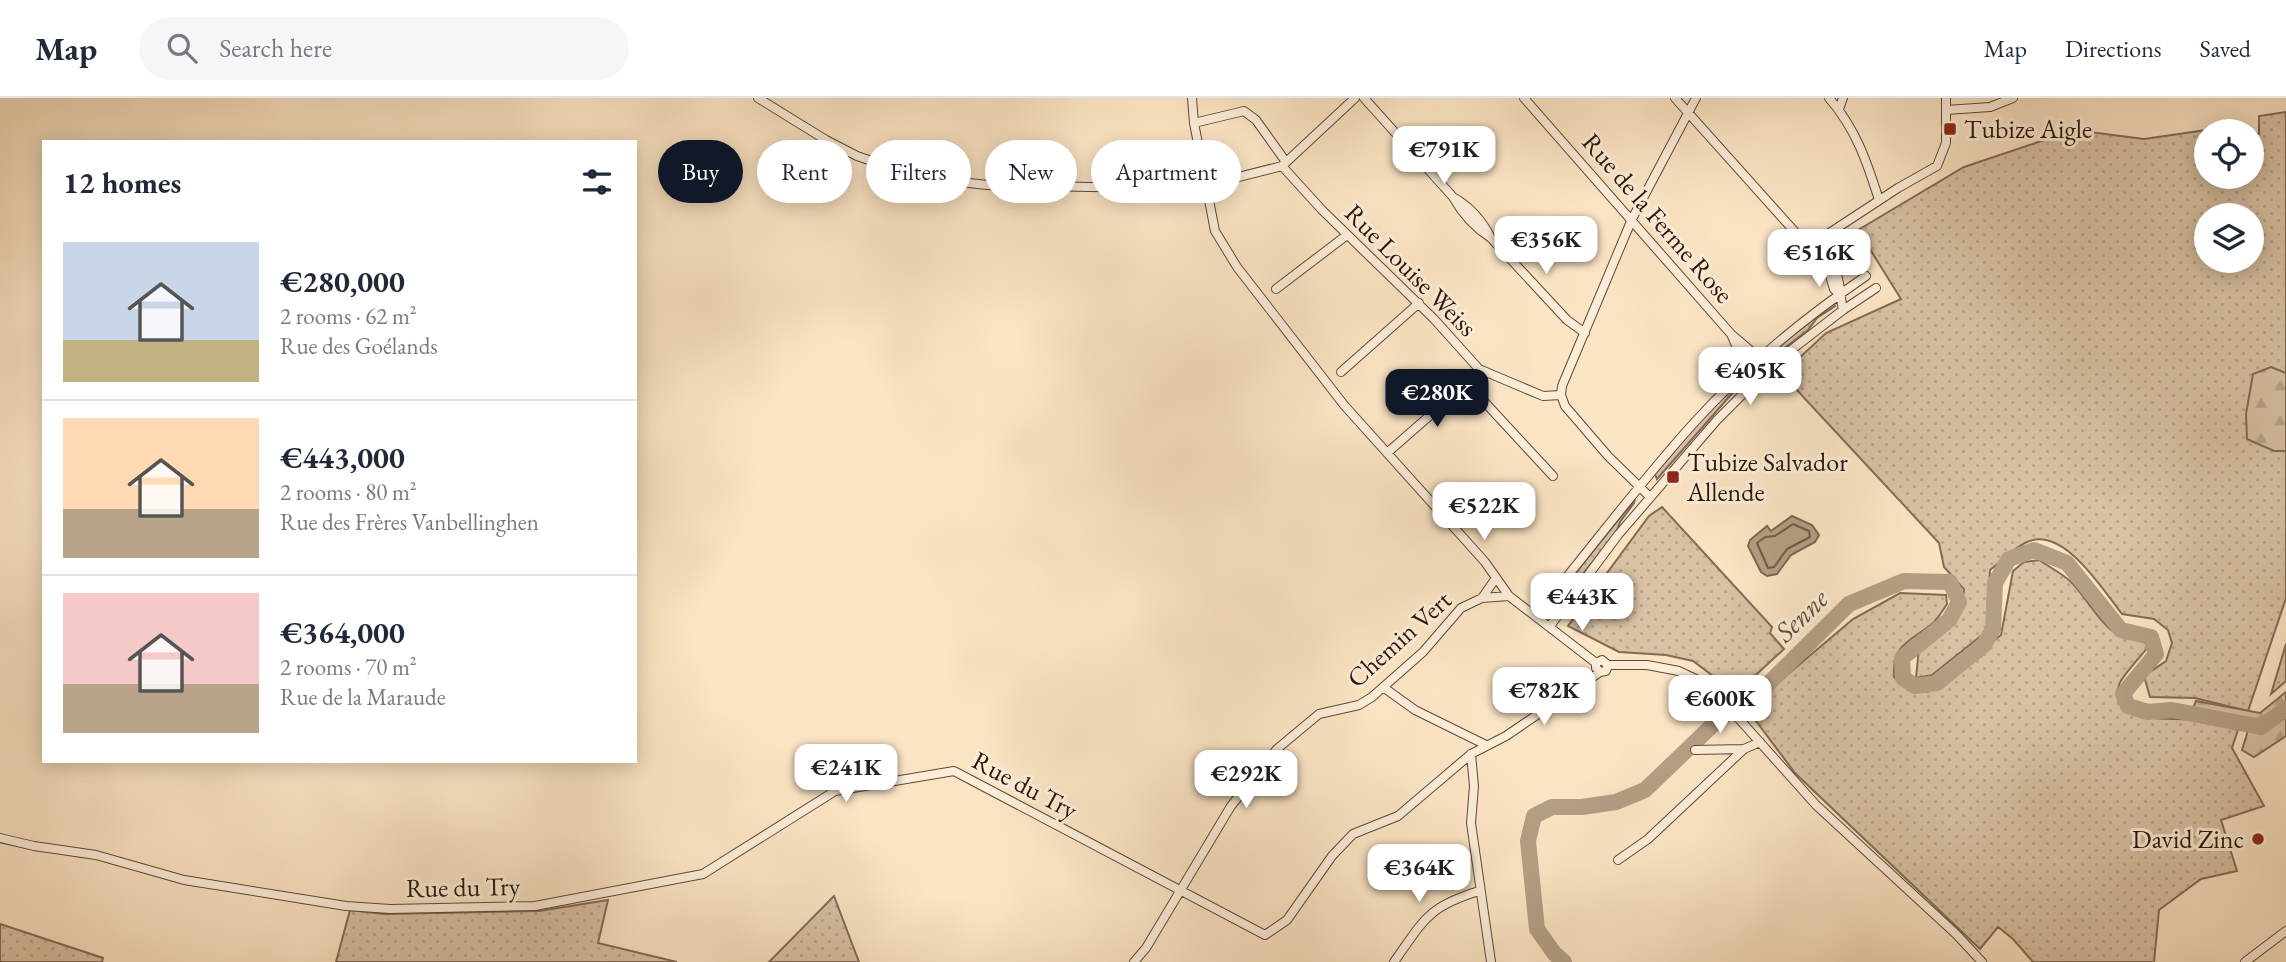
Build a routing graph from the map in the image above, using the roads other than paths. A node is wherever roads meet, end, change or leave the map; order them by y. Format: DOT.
graph roads {
  1 [pos="758,98"];
  2 [pos="1192,98"];
  3 [pos="1355,98"];
  4 [pos="1364,98"];
  5 [pos="1524,98"];
  6 [pos="1675,98"];
  7 [pos="1696,98"];
  8 [pos="1829,98"];
  9 [pos="1843,98"];
  10 [pos="1946,98"];
  11 [pos="2013,98"];
  12 [pos="1839,109"];
  13 [pos="1946,110"];
  14 [pos="1688,113"];
  15 [pos="1195,123"];
  16 [pos="1198,140"];
  17 [pos="1284,164"];
  18 [pos="1241,176"];
  19 [pos="1091,187"];
  20 [pos="1879,200"];
  21 [pos="1209,203"];
  22 [pos="1632,219"];
  23 [pos="1348,235"];
  24 [pos="1808,247"];
  25 [pos="1866,276"];
  26 [pos="1877,288"];
  27 [pos="1276,289"];
  28 [pos="1839,294"];
  29 [pos="1419,303"];
  30 [pos="1843,310"];
  31 [pos="1586,333"];
  32 [pos="1752,364"];
  33 [pos="1341,372"];
  34 [pos="1759,376"];
  35 [pos="1561,395"];
  36 [pos="1387,453"];
  37 [pos="1553,476"];
  38 [pos="1640,487"];
  39 [pos="1650,497"];
  40 [pos="1496,578"];
  41 [pos="1509,596"];
  42 [pos="1482,598"];
  43 [pos="1536,615"];
  44 [pos="1550,626"];
  45 [pos="1596,663"];
  46 [pos="1608,665"];
  47 [pos="1600,672"];
  48 [pos="1383,687"];
  49 [pos="1760,742"];
  50 [pos="1486,745"];
  51 [pos="1744,749"];
  52 [pos="1695,750"];
  53 [pos="1471,754"];
  54 [pos="0,838"];
  55 [pos="1618,860"];
  56 [pos="1180,890"];
  57 [pos="1479,891"];
  58 [pos="2286,931"];
  59 [pos="2249,961"];
  60 [pos="1134,962"];
  61 [pos="1394,962"];
  62 [pos="1490,962"];
  63 [pos="1982,962"];
  1 -- 19 [label="street"];
  2 -- 15 [label="street"];
  3 -- 17 [label="street"];
  4 -- 31 [label="street"];
  5 -- 22 [label="street, Rue de la Ferme Rose"];
  6 -- 14 [label="street"];
  7 -- 14 [label="street"];
  8 -- 12 [label="street"];
  9 -- 12 [label="street"];
  10 -- 13 [label="street"];
  11 -- 13 [label="street"];
  12 -- 20 [label="street"];
  13 -- 20 [label="street"];
  14 -- 22 [label="street"];
  14 -- 24 [label="street"];
  15 -- 16 [label="street"];
  15 -- 17 [label="street, Rue Louise Weiss"];
  17 -- 18 [label="street"];
  17 -- 23 [label="street, Rue Louise Weiss"];
  20 -- 24 [label="street"];
  21 -- 36 [label="street"];
  22 -- 31 [label="street"];
  22 -- 32 [label="street, Rue de la Ferme Rose"];
  23 -- 27 [label="street"];
  23 -- 29 [label="street, Rue Louise Weiss"];
  24 -- 28 [label="street"];
  25 -- 28 [label="street"];
  26 -- 30 [label="street"];
  28 -- 30 [label="street"];
  28 -- 32 [label="street"];
  29 -- 33 [label="street"];
  29 -- 35 [label="street, Rue Louise Weiss"];
  30 -- 34 [label="street"];
  31 -- 35 [label="street"];
  32 -- 34 [label="street, Rue de la Ferme Rose"];
  32 -- 38 [label="street"];
  34 -- 39 [label="street"];
  35 -- 38 [label="street"];
  36 -- 37 [label="street"];
  36 -- 40 [label="street"];
  38 -- 39 [label="street"];
  38 -- 43 [label="street"];
  39 -- 44 [label="street"];
  40 -- 41 [label="street"];
  40 -- 42 [label="street, Chemin Vert"];
  41 -- 42 [label="street, Chemin Vert"];
  41 -- 43 [label="street"];
  42 -- 48 [label="street, Chemin Vert"];
  43 -- 44 [label="street"];
  44 -- 45 [label="street"];
  45 -- 46 [label="street"];
  45 -- 47 [label="street"];
  46 -- 47 [label="street"];
  46 -- 49 [label="street"];
  47 -- 50 [label="street, Rue du Try"];
  48 -- 50 [label="street"];
  48 -- 56 [label="street, Chemin Vert"];
  49 -- 51 [label="street"];
  49 -- 63 [label="street"];
  50 -- 53 [label="street, Rue du Try"];
  51 -- 52 [label="street"];
  51 -- 55 [label="street"];
  53 -- 56 [label="street, Rue du Try"];
  53 -- 57 [label="street"];
  54 -- 56 [label="street, Rue du Try"];
  56 -- 60 [label="street, Chemin Vert"];
  57 -- 61 [label="street"];
  57 -- 62 [label="street"];
  58 -- 59 [label="street"];
}
